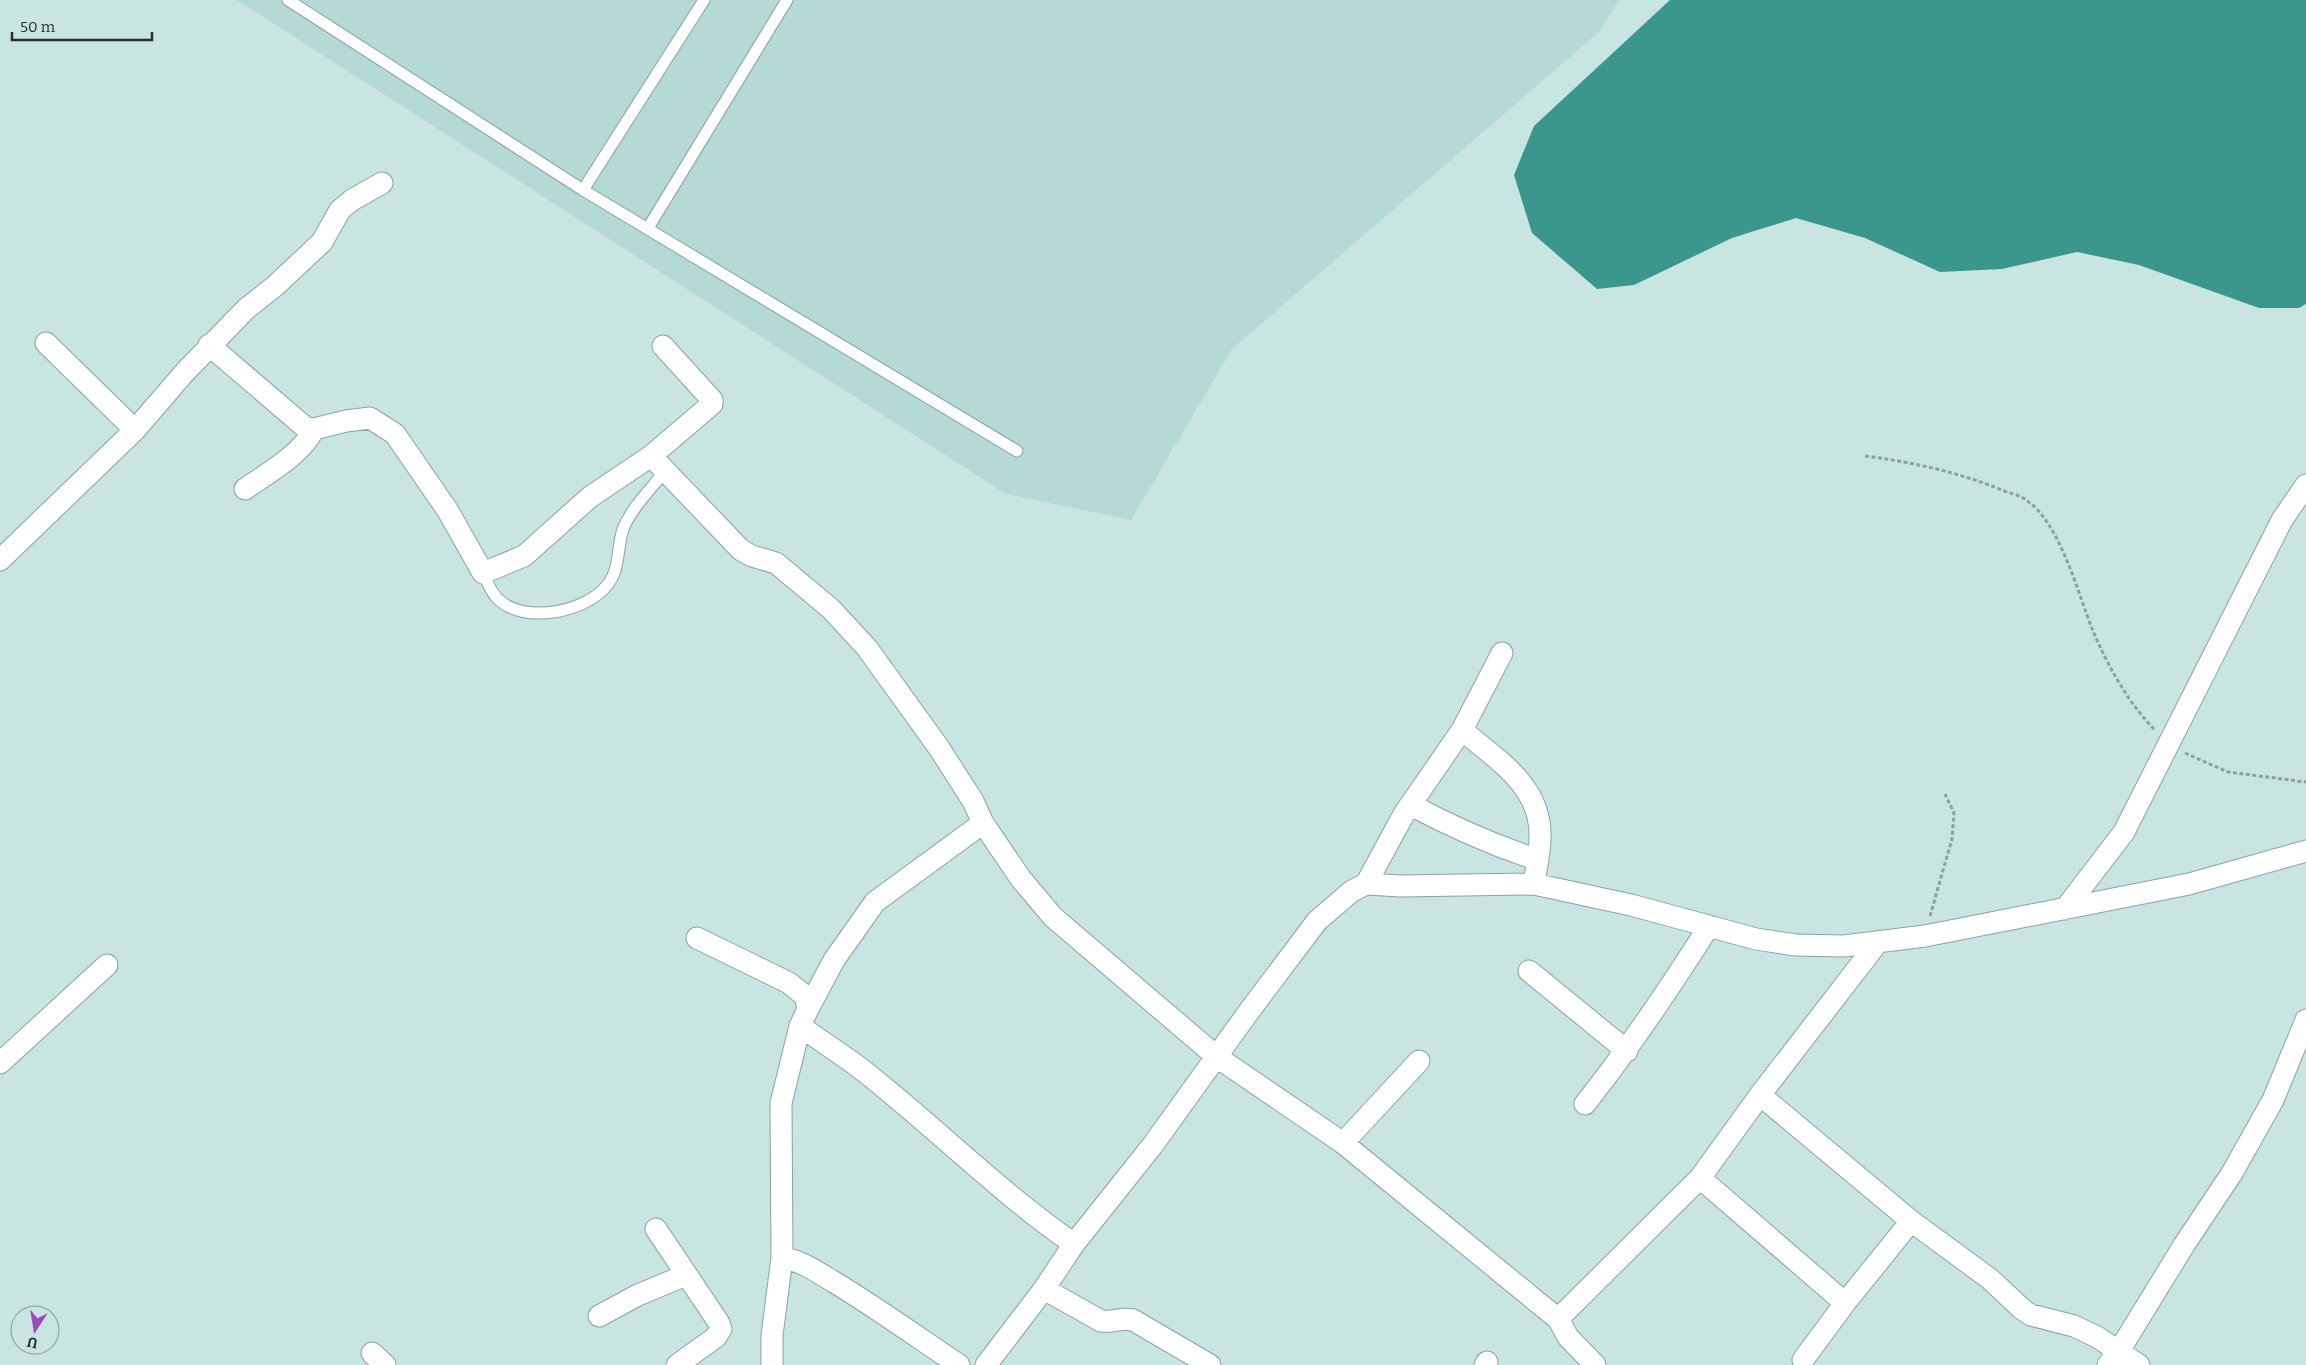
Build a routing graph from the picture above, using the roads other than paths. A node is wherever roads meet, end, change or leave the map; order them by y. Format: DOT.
graph roads {
  1 [pos="288,0"];
  2 [pos="704,0"];
  3 [pos="787,0"];
  4 [pos="382,183"];
  5 [pos="583,190"];
  6 [pos="648,228"];
  7 [pos="46,343"];
  8 [pos="209,345"];
  9 [pos="663,346"];
  10 [pos="314,429"];
  11 [pos="135,430"];
  12 [pos="1017,451"];
  13 [pos="658,463"];
  14 [pos="2306,485"];
  15 [pos="245,489"];
  16 [pos="0,560"];
  17 [pos="483,573"];
  18 [pos="1502,653"];
  19 [pos="1462,730"];
  20 [pos="1411,804"];
  21 [pos="983,823"];
  22 [pos="2306,851"];
  23 [pos="1538,860"];
  24 [pos="1366,884"];
  25 [pos="1534,884"];
  26 [pos="2065,908"];
  27 [pos="1708,926"];
  28 [pos="697,938"];
  29 [pos="1878,942"];
  30 [pos="107,965"];
  31 [pos="1529,971"];
  32 [pos="804,1018"];
  33 [pos="2306,1020"];
  34 [pos="1627,1050"];
  35 [pos="1217,1057"];
  36 [pos="1419,1061"];
  37 [pos="0,1062"];
  38 [pos="1760,1095"];
  39 [pos="1585,1104"];
  40 [pos="1342,1143"];
  41 [pos="1700,1178"];
  42 [pos="1912,1221"];
  43 [pos="656,1229"];
  44 [pos="1074,1244"];
  45 [pos="782,1258"];
  46 [pos="686,1275"];
  47 [pos="1044,1290"];
  48 [pos="1845,1303"];
  49 [pos="599,1316"];
  50 [pos="1558,1319"];
  51 [pos="2113,1358"];
  52 [pos="1803,1360"];
  53 [pos="676,1365"];
  54 [pos="772,1365"];
  55 [pos="959,1365"];
  56 [pos="986,1365"];
  57 [pos="1210,1365"];
  58 [pos="1595,1365"];
  59 [pos="2138,1365"];
  1 -- 5 [label="lane"];
  2 -- 5 [label="lane"];
  3 -- 6 [label="lane"];
  4 -- 8 [label="street"];
  5 -- 6 [label="lane"];
  6 -- 12 [label="lane"];
  7 -- 11 [label="street"];
  8 -- 10 [label="street"];
  8 -- 11 [label="street"];
  9 -- 13 [label="street"];
  10 -- 15 [label="street"];
  10 -- 17 [label="street"];
  11 -- 16 [label="street"];
  13 -- 17 [label="street"];
  13 -- 17 [label="lane"];
  13 -- 21 [label="street"];
  14 -- 26 [label="street"];
  18 -- 19 [label="street"];
  19 -- 20 [label="street"];
  19 -- 23 [label="street"];
  20 -- 23 [label="street"];
  20 -- 24 [label="street"];
  21 -- 32 [label="street"];
  21 -- 35 [label="street"];
  22 -- 26 [label="street"];
  23 -- 25 [label="street"];
  24 -- 25 [label="street"];
  24 -- 35 [label="street"];
  25 -- 27 [label="street"];
  26 -- 29 [label="street"];
  27 -- 29 [label="street"];
  27 -- 34 [label="street"];
  28 -- 32 [label="street"];
  29 -- 38 [label="street"];
  30 -- 37 [label="street"];
  31 -- 34 [label="street"];
  32 -- 44 [label="street"];
  32 -- 45 [label="street"];
  33 -- 51 [label="street"];
  34 -- 39 [label="street"];
  35 -- 40 [label="street"];
  35 -- 44 [label="street"];
  36 -- 40 [label="street"];
  38 -- 41 [label="street"];
  38 -- 42 [label="street"];
  40 -- 50 [label="street"];
  41 -- 48 [label="street"];
  41 -- 50 [label="street"];
  42 -- 48 [label="street"];
  42 -- 51 [label="street"];
  43 -- 46 [label="street"];
  44 -- 47 [label="street"];
  45 -- 54 [label="street"];
  45 -- 55 [label="street"];
  46 -- 49 [label="street"];
  46 -- 53 [label="street"];
  47 -- 56 [label="street"];
  47 -- 57 [label="street"];
  48 -- 52 [label="street"];
  50 -- 58 [label="street"];
  51 -- 59 [label="street"];
}
